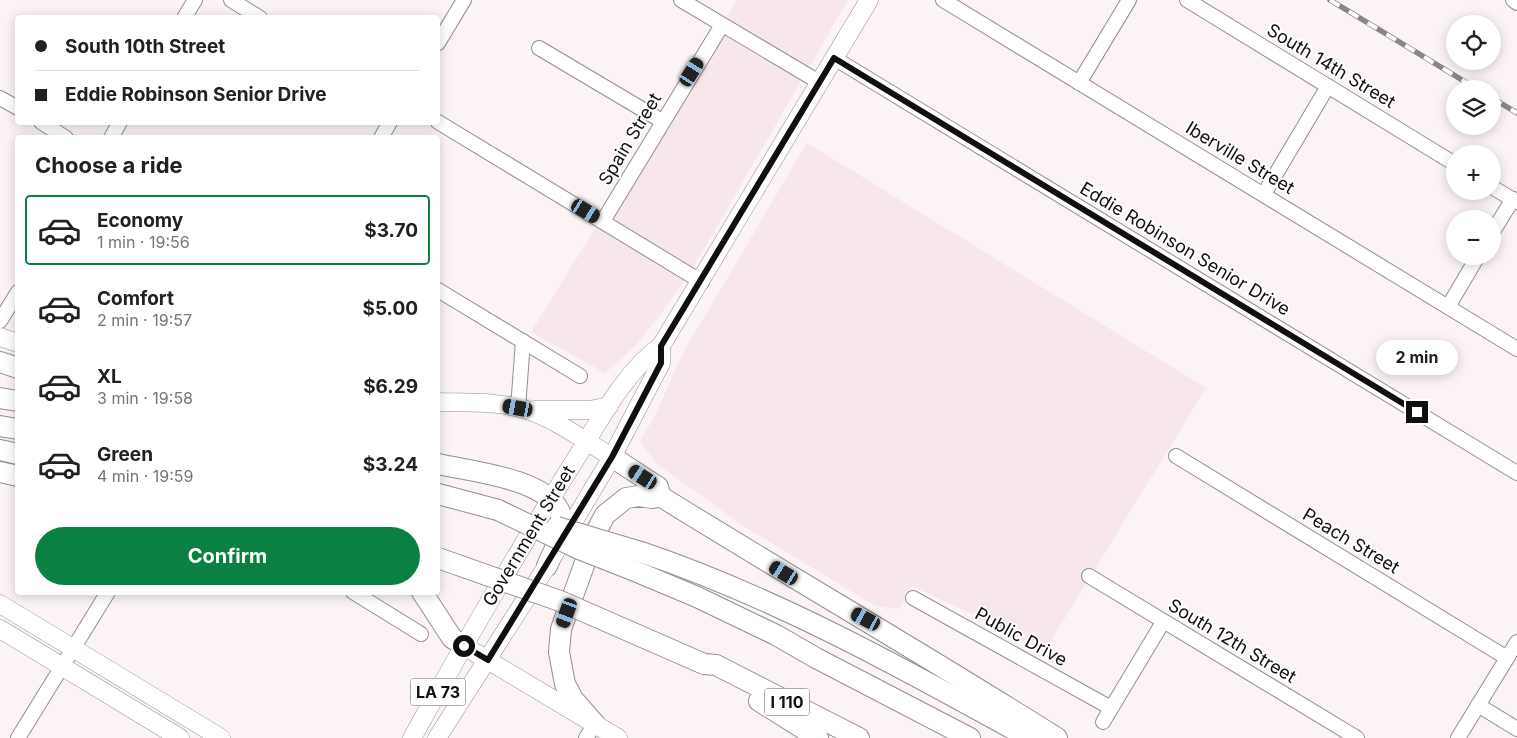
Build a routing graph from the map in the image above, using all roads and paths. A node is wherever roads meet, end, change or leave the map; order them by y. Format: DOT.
graph roads {
  1 [pos="195,0"];
  2 [pos="230,0"];
  3 [pos="464,0"];
  4 [pos="681,0"];
  5 [pos="869,0"];
  6 [pos="943,0"];
  7 [pos="1129,0"];
  8 [pos="1187,0"];
  9 [pos="1512,0"];
  10 [pos="1517,3"];
  11 [pos="186,15"];
  12 [pos="255,15"];
  13 [pos="722,25"];
  14 [pos="440,40"];
  15 [pos="539,48"];
  16 [pos="834,58"];
  17 [pos="819,82"];
  18 [pos="1079,83"];
  19 [pos="1328,86"];
  20 [pos="0,98"];
  21 [pos="15,106"];
  22 [pos="662,121"];
  23 [pos="440,123"];
  24 [pos="46,125"];
  25 [pos="61,135"];
  26 [pos="1446,158"];
  27 [pos="1501,192"];
  28 [pos="1264,194"];
  29 [pos="1515,200"];
  30 [pos="1501,220"];
  31 [pos="603,221"];
  32 [pos="1473,265"];
  33 [pos="702,282"];
  34 [pos="440,291"];
  35 [pos="15,297"];
  36 [pos="1448,307"];
  37 [pos="0,320"];
  38 [pos="0,337"];
  39 [pos="523,341"];
  40 [pos="15,342"];
  41 [pos="661,346"];
  42 [pos="1517,349"];
  43 [pos="0,362"];
  44 [pos="15,367"];
  45 [pos="0,376"];
  46 [pos="580,376"];
  47 [pos="15,380"];
  48 [pos="0,398"];
  49 [pos="15,401"];
  50 [pos="440,402"];
  51 [pos="609,406"];
  52 [pos="522,409"];
  53 [pos="0,426"];
  54 [pos="15,428"];
  55 [pos="586,442"];
  56 [pos="0,450"];
  57 [pos="15,453"];
  58 [pos="1176,456"];
  59 [pos="612,457"];
  60 [pos="440,464"];
  61 [pos="0,472"];
  62 [pos="1517,473"];
  63 [pos="15,475"];
  64 [pos="440,495"];
  65 [pos="660,496"];
  66 [pos="551,498"];
  67 [pos="498,510"];
  68 [pos="440,559"];
  69 [pos="547,566"];
  70 [pos="1089,576"];
  71 [pos="106,595"];
  72 [pos="358,595"];
  73 [pos="424,595"];
  74 [pos="0,596"];
  75 [pos="913,598"];
  76 [pos="0,604"];
  77 [pos="28,621"];
  78 [pos="1163,622"];
  79 [pos="0,629"];
  80 [pos="421,634"];
  81 [pos="1517,642"];
  82 [pos="464,646"];
  83 [pos="74,648"];
  84 [pos="1508,658"];
  85 [pos="488,660"];
  86 [pos="63,667"];
  87 [pos="710,668"];
  88 [pos="1478,705"];
  89 [pos="1111,708"];
  90 [pos="1103,722"];
  91 [pos="1517,729"];
  92 [pos="591,731"];
  93 [pos="18,738"];
  94 [pos="180,738"];
  95 [pos="220,738"];
  96 [pos="412,738"];
  97 [pos="437,738"];
  98 [pos="618,738"];
  99 [pos="818,738"];
  100 [pos="859,738"];
  101 [pos="970,738"];
  102 [pos="1029,738"];
  103 [pos="1057,738"];
  104 [pos="1357,738"];
  105 [pos="1458,738"];
  1 -- 11 [label="street"];
  2 -- 12 [label="street"];
  3 -- 14 [label="street"];
  4 -- 13 [label="street"];
  5 -- 16 [label="main road, Government Street / LA 73"];
  6 -- 18 [label="street, Iberville Street"];
  7 -- 18 [label="street"];
  8 -- 19 [label="street, South 14th Street"];
  9 -- 10 [label="street"];
  13 -- 17 [label="street"];
  13 -- 22 [label="street, Spain Street"];
  15 -- 22 [label="street"];
  16 -- 17 [label="main road, Government Street / LA 73"];
  16 -- 62 [label="street, Eddie Robinson Senior Drive"];
  17 -- 33 [label="main road, Government Street / LA 73"];
  18 -- 28 [label="street, Iberville Street"];
  19 -- 26 [label="street, South 14th Street"];
  19 -- 28 [label="street"];
  20 -- 21 [label="street"];
  22 -- 31 [label="street, Spain Street"];
  23 -- 31 [label="street"];
  24 -- 25 [label="street"];
  27 -- 29 [label="street"];
  28 -- 36 [label="street, Iberville Street"];
  29 -- 30 [label="street"];
  31 -- 33 [label="street"];
  32 -- 36 [label="street"];
  33 -- 41 [label="main road, Government Street / LA 73"];
  34 -- 39 [label="street"];
  35 -- 37 [label="street"];
  36 -- 42 [label="street, Iberville Street"];
  38 -- 40 [label="main road"];
  39 -- 46 [label="street"];
  39 -- 52 [label="street"];
  41 -- 51 [label="main road, Government Street / LA 73"];
  41 -- 59 [label="main road, Government Street / LA 73"];
  43 -- 44 [label="highway"];
  45 -- 47 [label="highway"];
  48 -- 49 [label="highway"];
  50 -- 52 [label="main road"];
  51 -- 52 [label="main road"];
  51 -- 55 [label="main road, Government Street / LA 73"];
  52 -- 55 [label="main road"];
  53 -- 54 [label="highway"];
  55 -- 59 [label="main road"];
  55 -- 66 [label="main road, Government Street / LA 73"];
  56 -- 57 [label="highway"];
  58 -- 84 [label="street, Peach Street"];
  59 -- 65 [label="highway"];
  59 -- 69 [label="main road, Government Street / LA 73"];
  60 -- 66 [label="highway"];
  61 -- 63 [label="highway"];
  64 -- 67 [label="highway"];
  65 -- 92 [label="highway"];
  65 -- 103 [label="highway"];
  66 -- 69 [label="highway"];
  66 -- 82 [label="main road, Government Street / LA 73"];
  67 -- 101 [label="highway, bridge"];
  67 -- 102 [label="highway, bridge"];
  68 -- 87 [label="highway, I 110, bridge"];
  69 -- 85 [label="main road, Government Street / LA 73"];
  70 -- 78 [label="street, South 12th Street"];
  71 -- 83 [label="street"];
  72 -- 80 [label="street"];
  73 -- 82 [label="highway"];
  74 -- 77 [label="main road"];
  75 -- 89 [label="street, Public Drive"];
  76 -- 77 [label="main road"];
  77 -- 83 [label="main road"];
  78 -- 89 [label="street"];
  78 -- 104 [label="street, South 12th Street"];
  79 -- 86 [label="main road"];
  81 -- 84 [label="street"];
  82 -- 85 [label="main road"];
  82 -- 96 [label="main road, Government Street / LA 73"];
  83 -- 86 [label="street"];
  83 -- 95 [label="main road"];
  84 -- 88 [label="street"];
  85 -- 92 [label="main road"];
  85 -- 97 [label="main road, Government Street / LA 73"];
  86 -- 93 [label="street"];
  86 -- 94 [label="main road"];
  87 -- 99 [label="highway"];
  87 -- 100 [label="highway, I 110"];
  88 -- 91 [label="street"];
  88 -- 105 [label="street"];
  89 -- 90 [label="street"];
  92 -- 98 [label="main road"];
}
